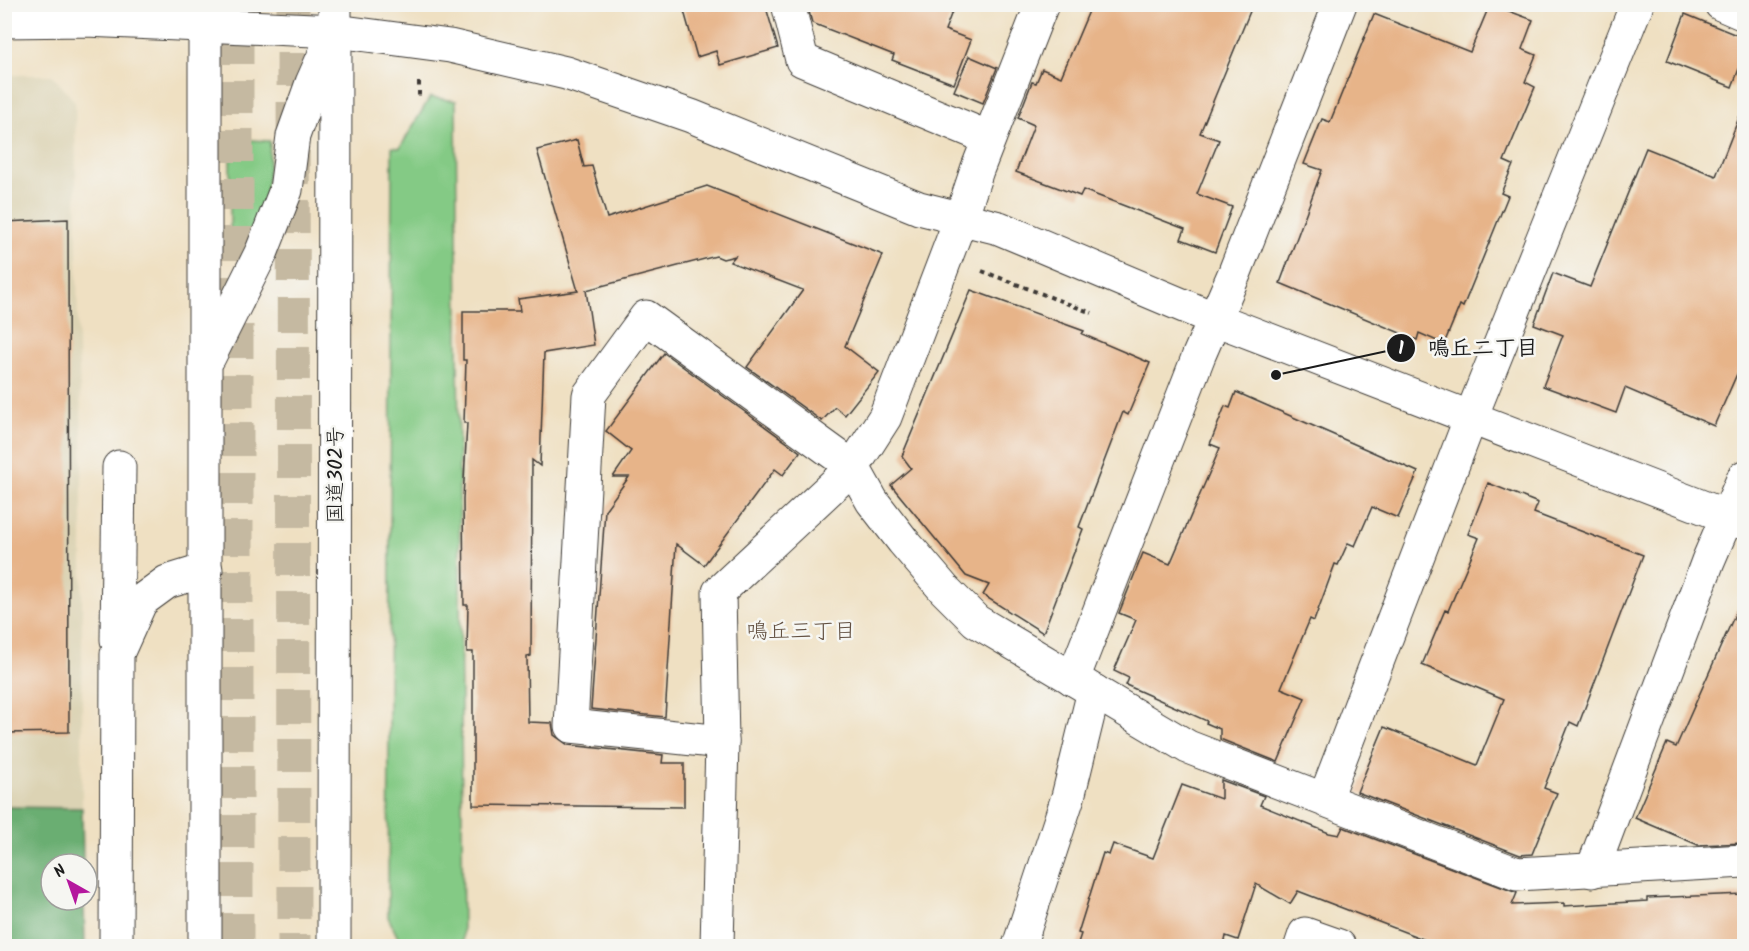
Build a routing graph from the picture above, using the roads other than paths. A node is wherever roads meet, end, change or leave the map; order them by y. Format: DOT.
graph roads {
  1 [pos="788,4"];
  2 [pos="1042,4"];
  3 [pos="1340,4"];
  4 [pos="1637,4"];
  5 [pos="1721,4"];
  6 [pos="207,11"];
  7 [pos="1744,14"];
  8 [pos="335,18"];
  9 [pos="4,21"];
  10 [pos="989,138"];
  11 [pos="962,218"];
  12 [pos="1215,320"];
  13 [pos="206,362"];
  14 [pos="1471,417"];
  15 [pos="119,467"];
  16 [pos="853,467"];
  17 [pos="1744,477"];
  18 [pos="1736,520"];
  19 [pos="206,570"];
  20 [pos="117,654"];
  21 [pos="1084,685"];
  22 [pos="722,742"];
  23 [pos="1325,798"];
  24 [pos="1744,861"];
  25 [pos="1592,871"];
  26 [pos="116,946"];
  27 [pos="205,946"];
  28 [pos="334,946"];
  29 [pos="717,946"];
  30 [pos="1019,946"];
  31 [pos="1301,946"];
  32 [pos="1339,946"];
  1 -- 10 [label="main road"];
  2 -- 10 [label="main road"];
  3 -- 12 [label="main road"];
  4 -- 14 [label="main road"];
  5 -- 7 [label="main road"];
  6 -- 8 [label="main road"];
  6 -- 9 [label="main road"];
  6 -- 13 [label="main road"];
  8 -- 11 [label="main road"];
  8 -- 13 [label="main road"];
  8 -- 28 [label="main road, 国道302号"];
  10 -- 11 [label="main road"];
  11 -- 12 [label="main road"];
  11 -- 16 [label="main road"];
  12 -- 14 [label="main road"];
  12 -- 21 [label="main road"];
  13 -- 19 [label="main road"];
  14 -- 18 [label="main road"];
  14 -- 23 [label="main road"];
  15 -- 20 [label="main road"];
  16 -- 21 [label="main road"];
  16 -- 22 [label="main road"];
  16 -- 22 [label="main road"];
  17 -- 18 [label="main road"];
  18 -- 25 [label="main road"];
  19 -- 20 [label="main road"];
  19 -- 27 [label="main road"];
  20 -- 26 [label="main road"];
  21 -- 23 [label="main road"];
  21 -- 30 [label="main road"];
  22 -- 29 [label="main road"];
  23 -- 25 [label="main road"];
  24 -- 25 [label="main road"];
  31 -- 32 [label="main road"];
}
